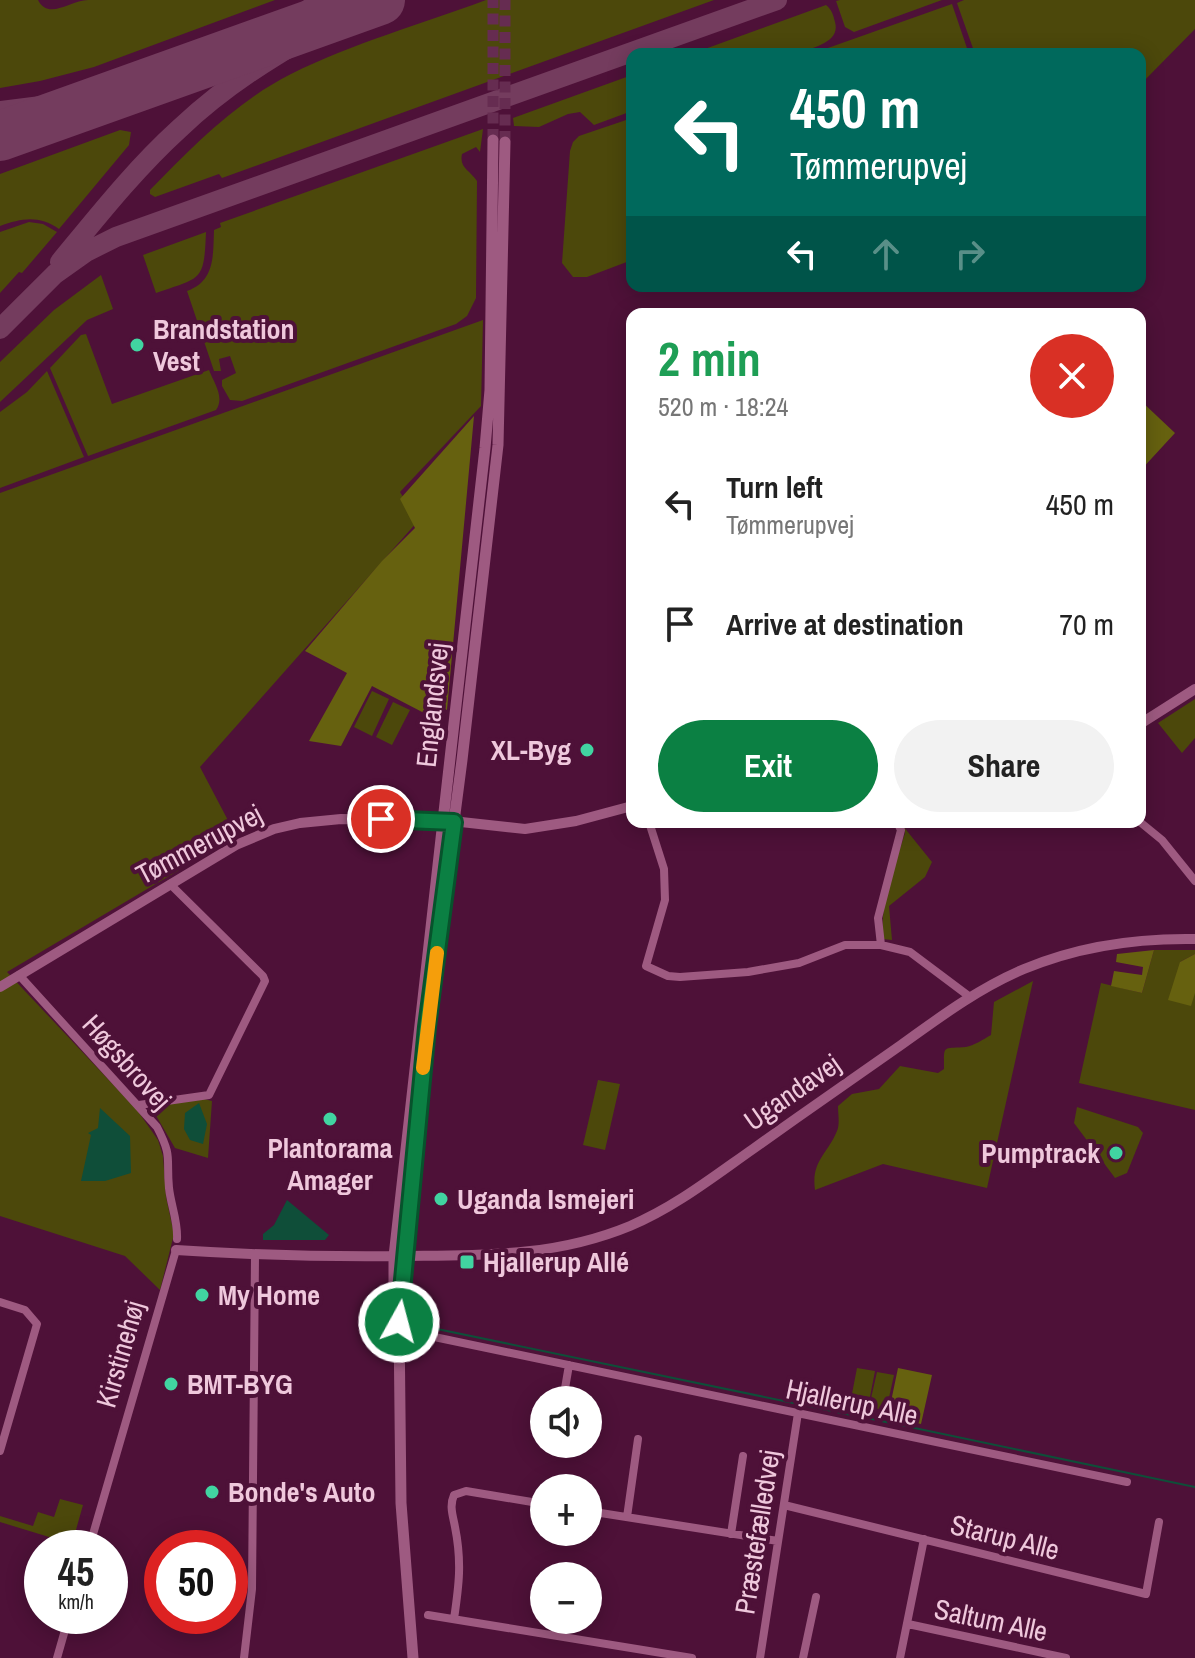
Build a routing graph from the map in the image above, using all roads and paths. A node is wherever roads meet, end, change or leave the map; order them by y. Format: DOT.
graph roads {
  1 [pos="499,141"];
  2 [pos="1195,689"];
  3 [pos="1146,720"];
  4 [pos="626,808"];
  5 [pos="448,821"];
  6 [pos="1146,827"];
  7 [pos="651,828"];
  8 [pos="900,828"];
  9 [pos="1195,881"];
  10 [pos="170,884"];
  11 [pos="1195,939"];
  12 [pos="881,945"];
  13 [pos="19,975"];
  14 [pos="0,987"];
  15 [pos="970,997"];
  16 [pos="139,1105"];
  17 [pos="176,1244"];
  18 [pos="255,1256"];
  19 [pos="394,1256"];
  20 [pos="407,1256"];
  21 [pos="0,1302"];
  22 [pos="399,1322"];
  23 [pos="420,1334"];
  24 [pos="569,1365"];
  25 [pos="565,1386"];
  26 [pos="798,1413"];
  27 [pos="638,1439"];
  28 [pos="0,1451"];
  29 [pos="743,1456"];
  30 [pos="1127,1482"];
  31 [pos="530,1502"];
  32 [pos="784,1505"];
  33 [pos="602,1513"];
  34 [pos="627,1517"];
  35 [pos="1159,1522"];
  36 [pos="94,1530"];
  37 [pos="731,1534"];
  38 [pos="924,1539"];
  39 [pos="778,1541"];
  40 [pos="816,1597"];
  41 [pos="428,1615"];
  42 [pos="454,1619"];
  43 [pos="908,1624"];
  44 [pos="64,1634"];
  45 [pos="57,1658"];
  46 [pos="244,1658"];
  47 [pos="413,1658"];
  48 [pos="692,1658"];
  49 [pos="760,1658"];
  50 [pos="803,1658"];
  51 [pos="900,1658"];
  52 [pos="1066,1658"];
  1 -- 5 [label="main road, Englandsvej"];
  2 -- 3 [label="street"];
  4 -- 5 [label="street, Tømmerupvej"];
  5 -- 10 [label="street, Tømmerupvej"];
  5 -- 19 [label="main road, Englandsvej"];
  5 -- 20 [label="main road, Englandsvej"];
  6 -- 9 [label="street"];
  7 -- 12 [label="street"];
  8 -- 12 [label="street"];
  10 -- 13 [label="street, Tømmerupvej"];
  10 -- 16 [label="street"];
  11 -- 15 [label="street, Ugandavej"];
  12 -- 15 [label="street"];
  13 -- 14 [label="street, Tømmerupvej"];
  13 -- 16 [label="street, Høgsbrovej"];
  15 -- 20 [label="street, Ugandavej"];
  16 -- 17 [label="street, Høgsbrovej"];
  17 -- 18 [label="street"];
  17 -- 36 [label="street, Kirstinehøj"];
  18 -- 19 [label="street"];
  18 -- 46 [label="street"];
  19 -- 20 [label="street"];
  19 -- 22 [label="main road, Englandsvej"];
  20 -- 22 [label="main road, Englandsvej"];
  21 -- 28 [label="street"];
  22 -- 47 [label="main road, Englandsvej"];
  23 -- 24 [label="street, Hjallerup Alle"];
  24 -- 25 [label="street"];
  24 -- 26 [label="street, Hjallerup Alle"];
  26 -- 30 [label="street, Hjallerup Alle"];
  26 -- 32 [label="street, Præstefælledvej"];
  27 -- 34 [label="street"];
  29 -- 37 [label="street"];
  31 -- 42 [label="street"];
  32 -- 38 [label="street, Starup Alle"];
  32 -- 39 [label="street, Præstefælledvej"];
  33 -- 34 [label="street"];
  34 -- 37 [label="street"];
  35 -- 38 [label="street, Starup Alle"];
  37 -- 39 [label="street"];
  38 -- 43 [label="street"];
  39 -- 49 [label="street, Præstefælledvej"];
  40 -- 50 [label="street"];
  41 -- 42 [label="street"];
  42 -- 48 [label="street"];
  43 -- 51 [label="street"];
  43 -- 52 [label="street, Saltum Alle"];
  44 -- 45 [label="street"];
}
